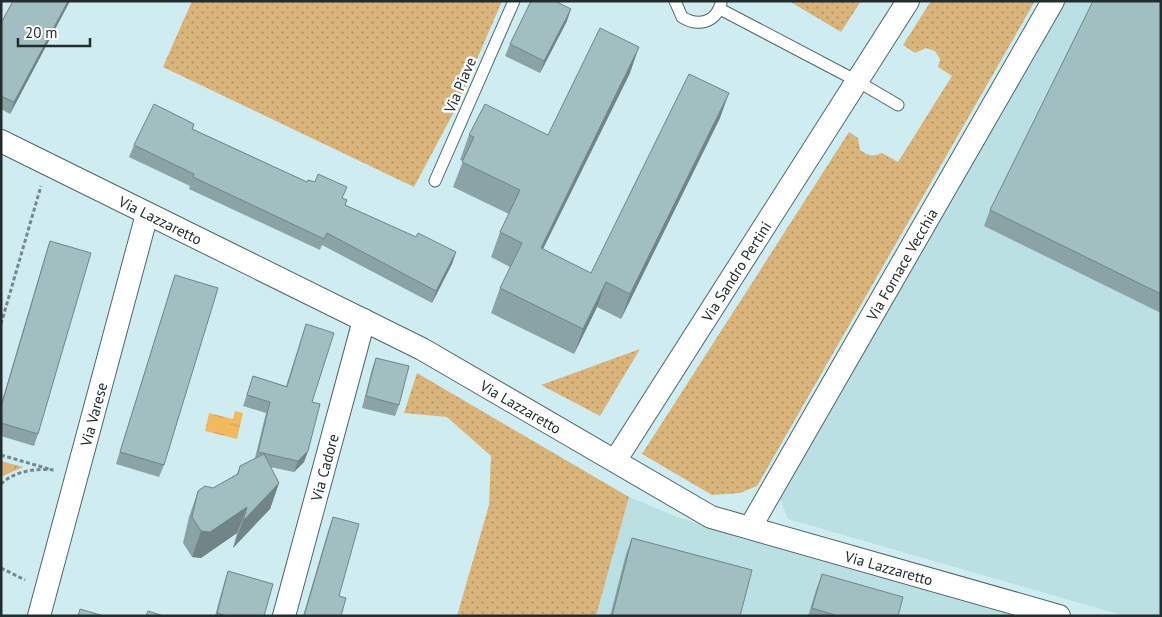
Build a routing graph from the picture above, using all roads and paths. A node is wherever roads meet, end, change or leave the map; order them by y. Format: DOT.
graph roads {
  1 [pos="514,1"];
  2 [pos="675,1"];
  3 [pos="908,1"];
  4 [pos="1053,1"];
  5 [pos="720,5"];
  6 [pos="857,81"];
  7 [pos="898,106"];
  8 [pos="1,141"];
  9 [pos="47,163"];
  10 [pos="435,181"];
  11 [pos="147,214"];
  12 [pos="364,320"];
  13 [pos="1,324"];
  14 [pos="1,455"];
  15 [pos="615,461"];
  16 [pos="52,470"];
  17 [pos="76,477"];
  18 [pos="1,484"];
  19 [pos="750,526"];
  20 [pos="39,616"];
  21 [pos="284,616"];
  22 [pos="1059,616"];
  1 -- 10 [label="lane, Via Piave"];
  2 -- 5 [label="lane"];
  3 -- 6 [label="street, Via Sandro Pertini"];
  4 -- 19 [label="street, Via Fornace Vecchia"];
  5 -- 6 [label="lane"];
  6 -- 7 [label="lane"];
  6 -- 15 [label="street, Via Sandro Pertini"];
  8 -- 9 [label="street, Via Lazzaretto"];
  9 -- 11 [label="street, Via Lazzaretto"];
  9 -- 13 [label="path"];
  11 -- 12 [label="street, Via Lazzaretto"];
  11 -- 17 [label="street, Via Varese"];
  12 -- 15 [label="street, Via Lazzaretto"];
  12 -- 21 [label="street, Via Cadore"];
  14 -- 16 [label="path"];
  15 -- 19 [label="street, Via Lazzaretto"];
  16 -- 17 [label="path"];
  16 -- 18 [label="path"];
  17 -- 20 [label="street, Via Varese"];
  19 -- 22 [label="street, Via Lazzaretto"];
}
